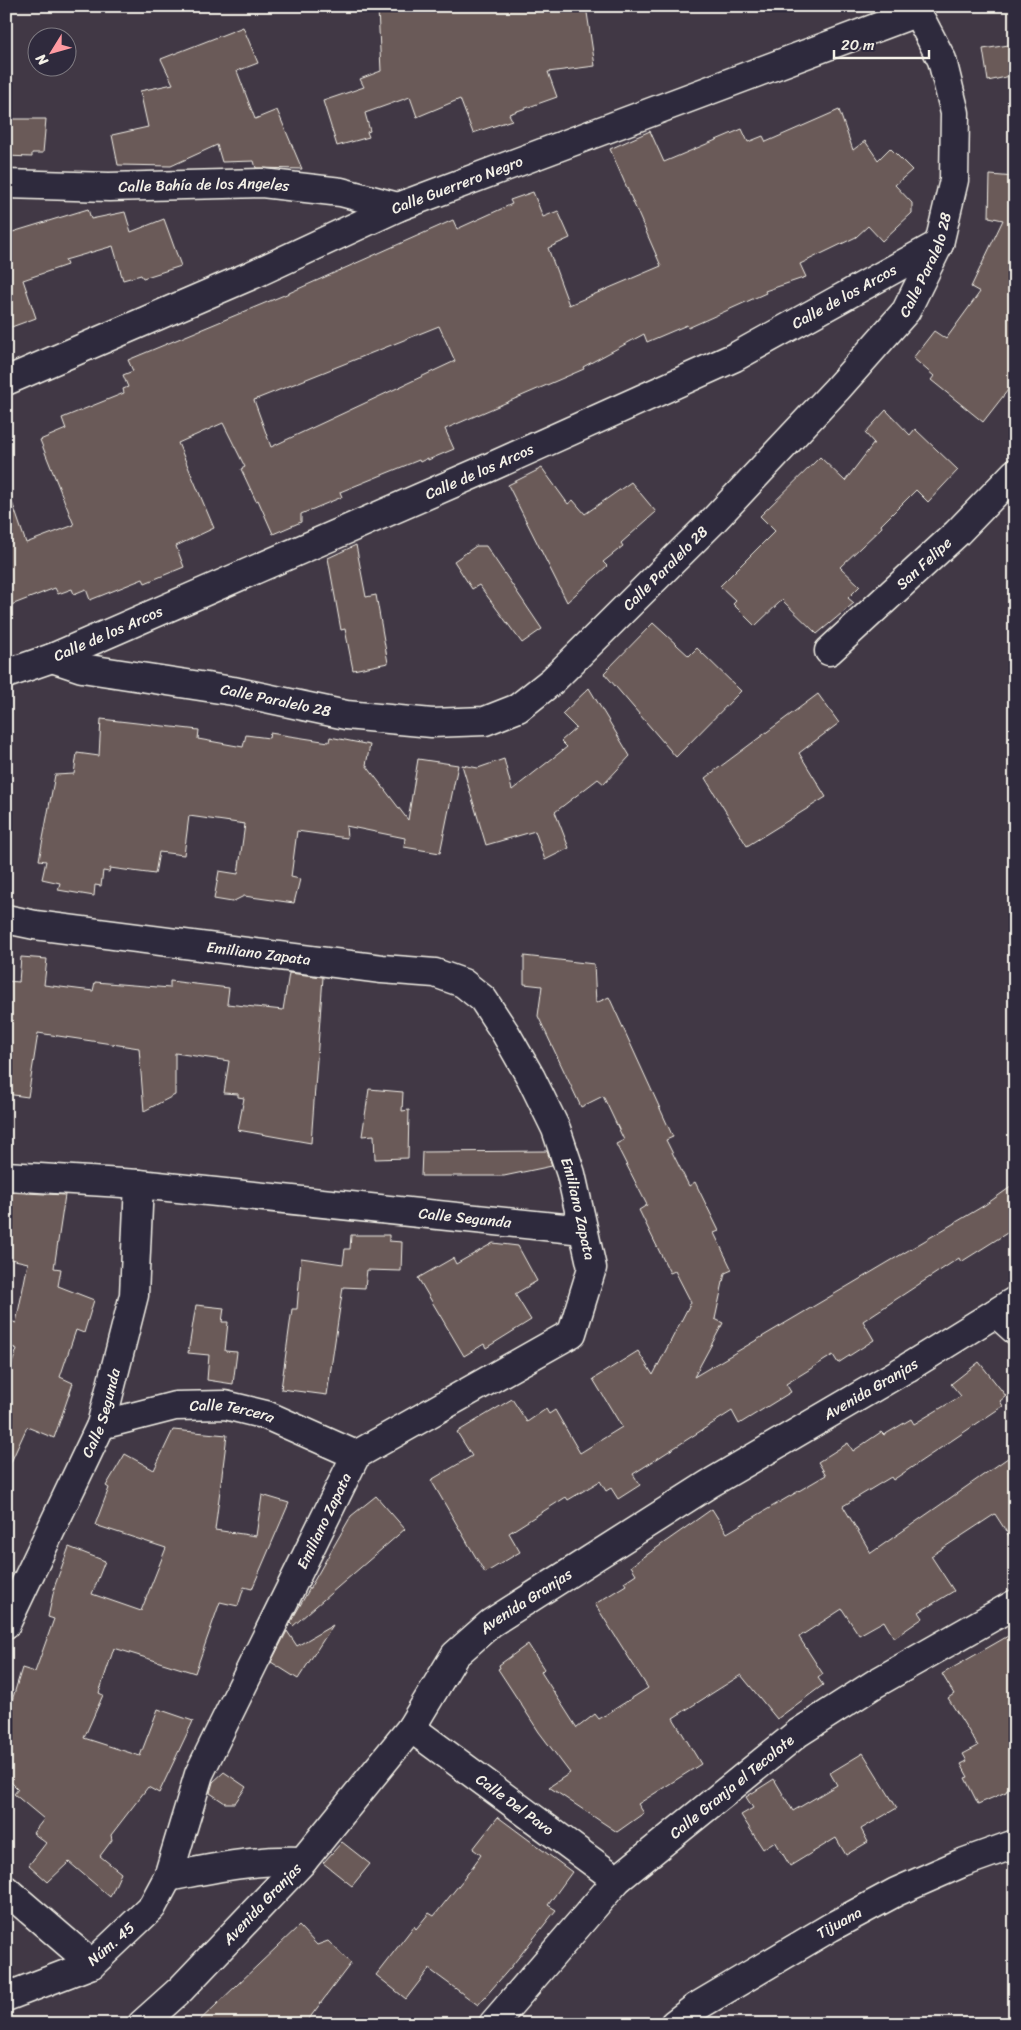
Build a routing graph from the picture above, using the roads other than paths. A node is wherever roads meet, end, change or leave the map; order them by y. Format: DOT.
graph roads {
  1 [pos="916,9"];
  2 [pos="6,184"];
  3 [pos="398,207"];
  4 [pos="939,244"];
  5 [pos="6,381"];
  6 [pos="1015,473"];
  7 [pos="829,650"];
  8 [pos="52,658"];
  9 [pos="6,674"];
  10 [pos="6,919"];
  11 [pos="6,1176"];
  12 [pos="139,1184"];
  13 [pos="583,1230"];
  14 [pos="1008,1315"];
  15 [pos="101,1425"];
  16 [pos="356,1455"];
  17 [pos="1015,1604"];
  18 [pos="6,1624"];
  19 [pos="411,1728"];
  20 [pos="1015,1844"];
  21 [pos="304,1861"];
  22 [pos="168,1877"];
  23 [pos="617,1880"];
  24 [pos="6,1890"];
  25 [pos="92,1964"];
  26 [pos="6,1997"];
  27 [pos="142,2024"];
  28 [pos="494,2024"];
  29 [pos="674,2024"];
  1 -- 3 [label="street, Calle Guerrero Negro"];
  1 -- 4 [label="street, Calle Paralelo 28"];
  2 -- 3 [label="street, Calle Bahía de los Angeles"];
  3 -- 5 [label="street, Calle Guerrero Negro"];
  4 -- 8 [label="street, Calle de los Arcos"];
  4 -- 8 [label="street, Calle Paralelo 28"];
  6 -- 7 [label="street, San Felipe"];
  8 -- 9 [label="street, Calle de los Arcos"];
  10 -- 13 [label="street, Emiliano Zapata"];
  11 -- 12 [label="street, Calle Segunda"];
  12 -- 13 [label="street, Calle Segunda"];
  12 -- 15 [label="street, Calle Segunda"];
  13 -- 16 [label="street, Emiliano Zapata"];
  14 -- 19 [label="street, Avenida Granjas"];
  15 -- 16 [label="street, Calle Tercera"];
  15 -- 18 [label="street, Calle Segunda"];
  16 -- 22 [label="street, Emiliano Zapata"];
  17 -- 23 [label="street, Calle Granja el Tecolote"];
  19 -- 21 [label="street, Avenida Granjas"];
  19 -- 23 [label="street, Calle Del Pavo"];
  20 -- 29 [label="street, Tijuana"];
  21 -- 22 [label="street"];
  21 -- 27 [label="street, Avenida Granjas"];
  22 -- 25 [label="street, Núm. 45"];
  23 -- 28 [label="street, Calle Granja el Tecolote"];
  24 -- 25 [label="street"];
  25 -- 26 [label="street, Núm. 45"];
}
